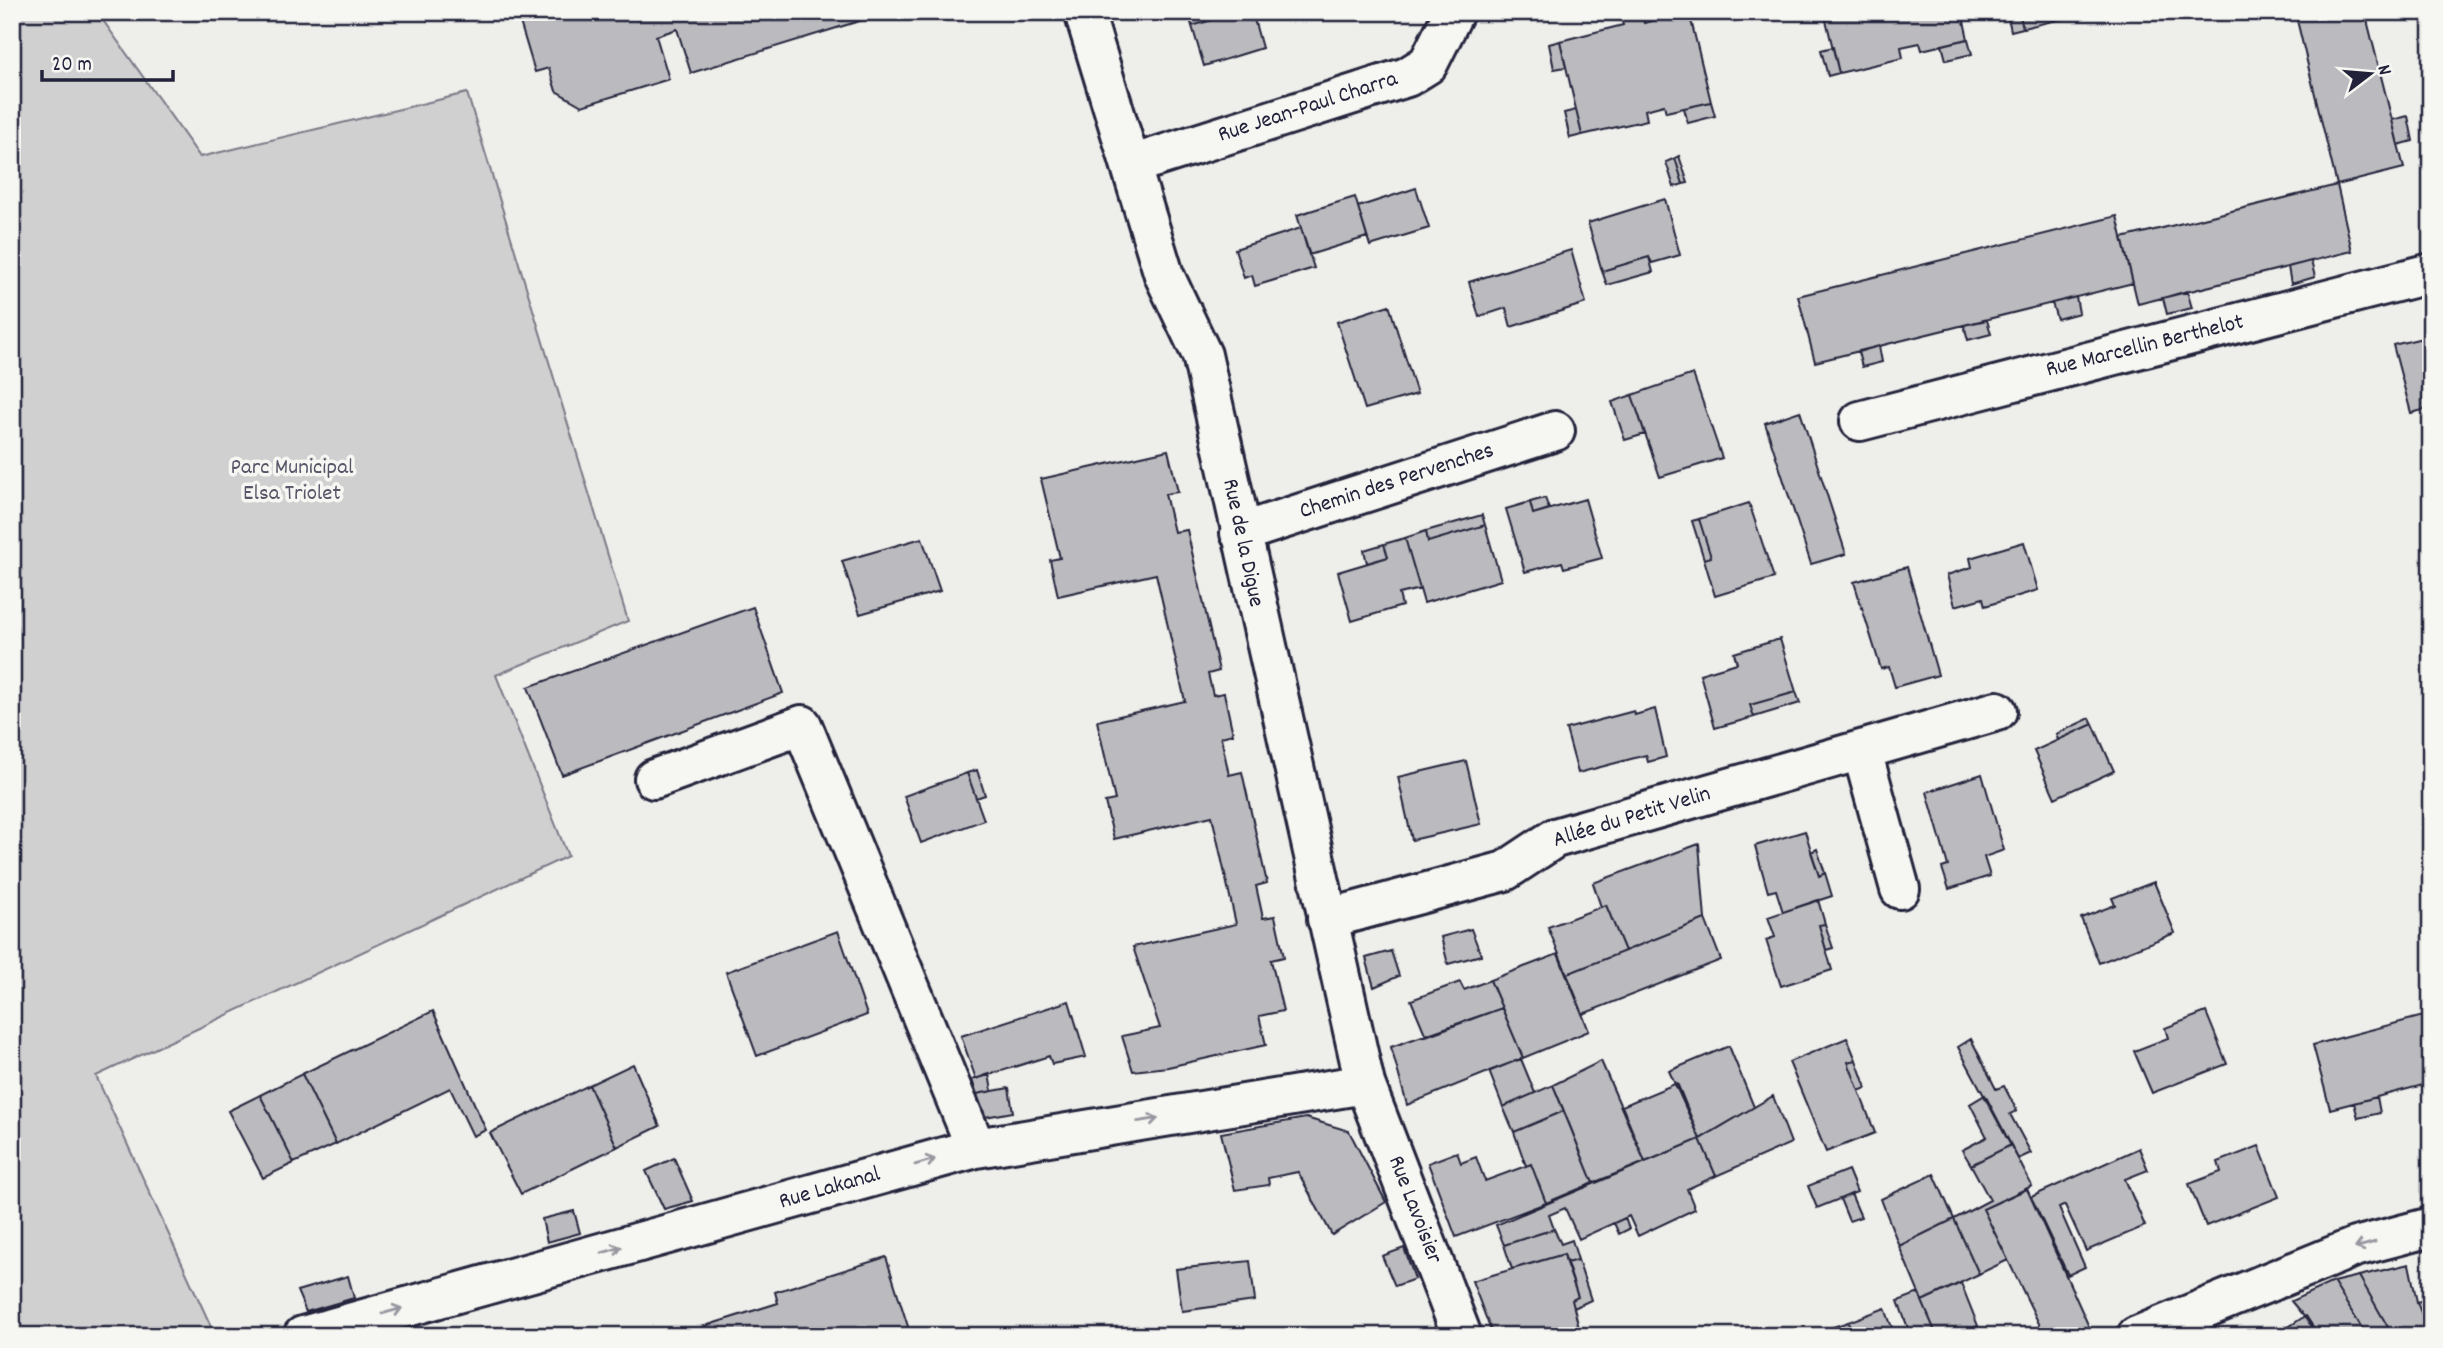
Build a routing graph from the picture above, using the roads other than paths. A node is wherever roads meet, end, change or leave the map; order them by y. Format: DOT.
graph roads {
  1 [pos="1084,12"];
  2 [pos="1454,12"];
  3 [pos="1131,165"];
  4 [pos="2431,273"];
  5 [pos="1860,421"];
  6 [pos="1555,431"];
  7 [pos="1240,533"];
  8 [pos="1997,711"];
  9 [pos="1862,751"];
  10 [pos="654,779"];
  11 [pos="1900,889"];
  12 [pos="1327,919"];
  13 [pos="1365,1084"];
  14 [pos="976,1148"];
  15 [pos="2431,1227"];
  16 [pos="303,1336"];
  17 [pos="1462,1336"];
  18 [pos="2137,1336"];
  1 -- 3 [label="street, Rue de la Digue"];
  2 -- 3 [label="street, Rue Jean-Paul Charra"];
  3 -- 7 [label="street, Rue de la Digue"];
  4 -- 5 [label="street, Rue Marcellin Berthelot"];
  6 -- 7 [label="street, Chemin des Pervenches"];
  7 -- 12 [label="street, Rue de la Digue"];
  8 -- 9 [label="street, Allée du Petit Velin"];
  9 -- 11 [label="street"];
  9 -- 12 [label="street, Allée du Petit Velin"];
  10 -- 14 [label="street"];
  12 -- 13 [label="street, Rue de la Digue"];
  14 -- 13 [label="street, Rue Lakanal, one-way"];
  13 -- 17 [label="street, Rue Lavoisier"];
  16 -- 14 [label="street, Rue Lakanal, one-way"];
  15 -- 18 [label="street, one-way"];
}
